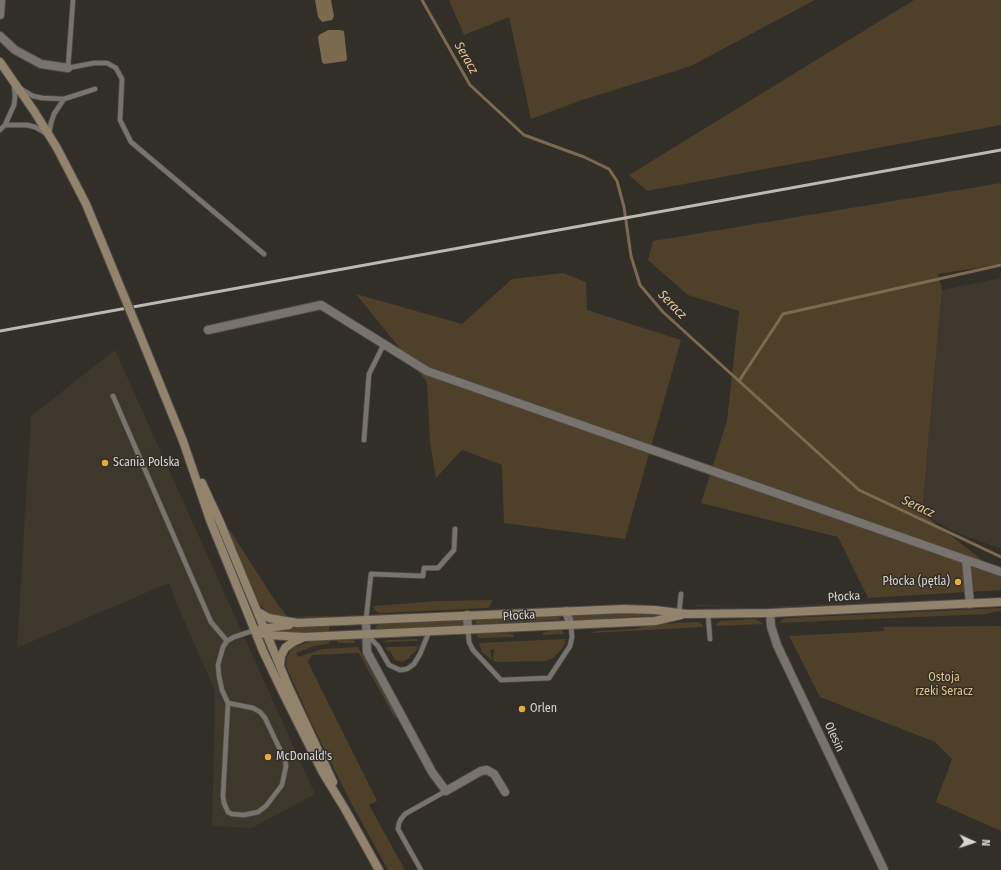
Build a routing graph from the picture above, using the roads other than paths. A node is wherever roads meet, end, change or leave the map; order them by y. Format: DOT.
graph roads {
  1 [pos="1,0"];
  2 [pos="73,0"];
  3 [pos="0,14"];
  4 [pos="0,36"];
  5 [pos="0,62"];
  6 [pos="68,68"];
  7 [pos="13,79"];
  8 [pos="19,88"];
  9 [pos="95,89"];
  10 [pos="64,99"];
  11 [pos="5,125"];
  12 [pos="0,130"];
  13 [pos="49,135"];
  14 [pos="264,254"];
  15 [pos="208,330"];
  16 [pos="384,344"];
  17 [pos="113,396"];
  18 [pos="364,440"];
  19 [pos="183,441"];
  20 [pos="455,528"];
  21 [pos="966,560"];
  22 [pos="1001,572"];
  23 [pos="681,594"];
  24 [pos="1001,602"];
  25 [pos="970,604"];
  26 [pos="566,611"];
  27 [pos="258,612"];
  28 [pos="770,613"];
  29 [pos="681,614"];
  30 [pos="708,614"];
  31 [pos="468,615"];
  32 [pos="366,620"];
  33 [pos="297,623"];
  34 [pos="571,626"];
  35 [pos="255,630"];
  36 [pos="468,630"];
  37 [pos="266,632"];
  38 [pos="429,632"];
  39 [pos="366,634"];
  40 [pos="304,637"];
  41 [pos="710,639"];
  42 [pos="227,641"];
  43 [pos="280,666"];
  44 [pos="228,703"];
  45 [pos="446,791"];
  46 [pos="505,792"];
  47 [pos="345,808"];
  48 [pos="379,870"];
  49 [pos="421,870"];
  50 [pos="884,870"];
  1 -- 3 [label="street"];
  2 -- 6 [label="lane"];
  4 -- 6 [label="street"];
  5 -- 7 [label="main road"];
  6 -- 14 [label="lane"];
  7 -- 8 [label="main road"];
  7 -- 11 [label="lane"];
  8 -- 10 [label="lane"];
  8 -- 13 [label="main road"];
  9 -- 10 [label="lane"];
  10 -- 13 [label="lane"];
  11 -- 12 [label="lane"];
  11 -- 13 [label="lane"];
  13 -- 19 [label="main road, bridge"];
  15 -- 16 [label="street"];
  16 -- 18 [label="lane"];
  16 -- 21 [label="street"];
  17 -- 42 [label="lane"];
  19 -- 27 [label="main road"];
  19 -- 35 [label="main road"];
  20 -- 32 [label="lane"];
  21 -- 22 [label="street"];
  21 -- 25 [label="street"];
  23 -- 29 [label="lane"];
  24 -- 25 [label="main road, Płocka"];
  25 -- 28 [label="main road, Płocka"];
  26 -- 29 [label="main road, Płocka"];
  26 -- 31 [label="main road, Płocka"];
  26 -- 34 [label="street"];
  27 -- 33 [label="main road, Płocka"];
  27 -- 37 [label="main road"];
  28 -- 30 [label="main road, Płocka"];
  28 -- 50 [label="street, Olesin"];
  29 -- 30 [label="main road, Płocka"];
  29 -- 34 [label="main road, Płocka"];
  30 -- 41 [label="lane"];
  31 -- 32 [label="main road, Płocka"];
  31 -- 36 [label="street"];
  32 -- 33 [label="main road, Płocka"];
  32 -- 39 [label="street"];
  33 -- 37 [label="main road, Płocka"];
  34 -- 36 [label="main road, Płocka"];
  34 -- 36 [label="lane"];
  35 -- 37 [label="main road, Płocka"];
  35 -- 42 [label="lane"];
  35 -- 47 [label="main road"];
  36 -- 38 [label="main road, Płocka"];
  37 -- 40 [label="main road, Płocka"];
  37 -- 43 [label="main road"];
  38 -- 39 [label="main road, Płocka"];
  38 -- 39 [label="lane"];
  39 -- 40 [label="main road, Płocka"];
  39 -- 45 [label="street"];
  40 -- 43 [label="main road, Płocka"];
  42 -- 44 [label="lane"];
  43 -- 47 [label="main road"];
  44 -- 44 [label="lane"];
  45 -- 46 [label="street"];
  45 -- 49 [label="lane"];
  47 -- 48 [label="main road"];
}
